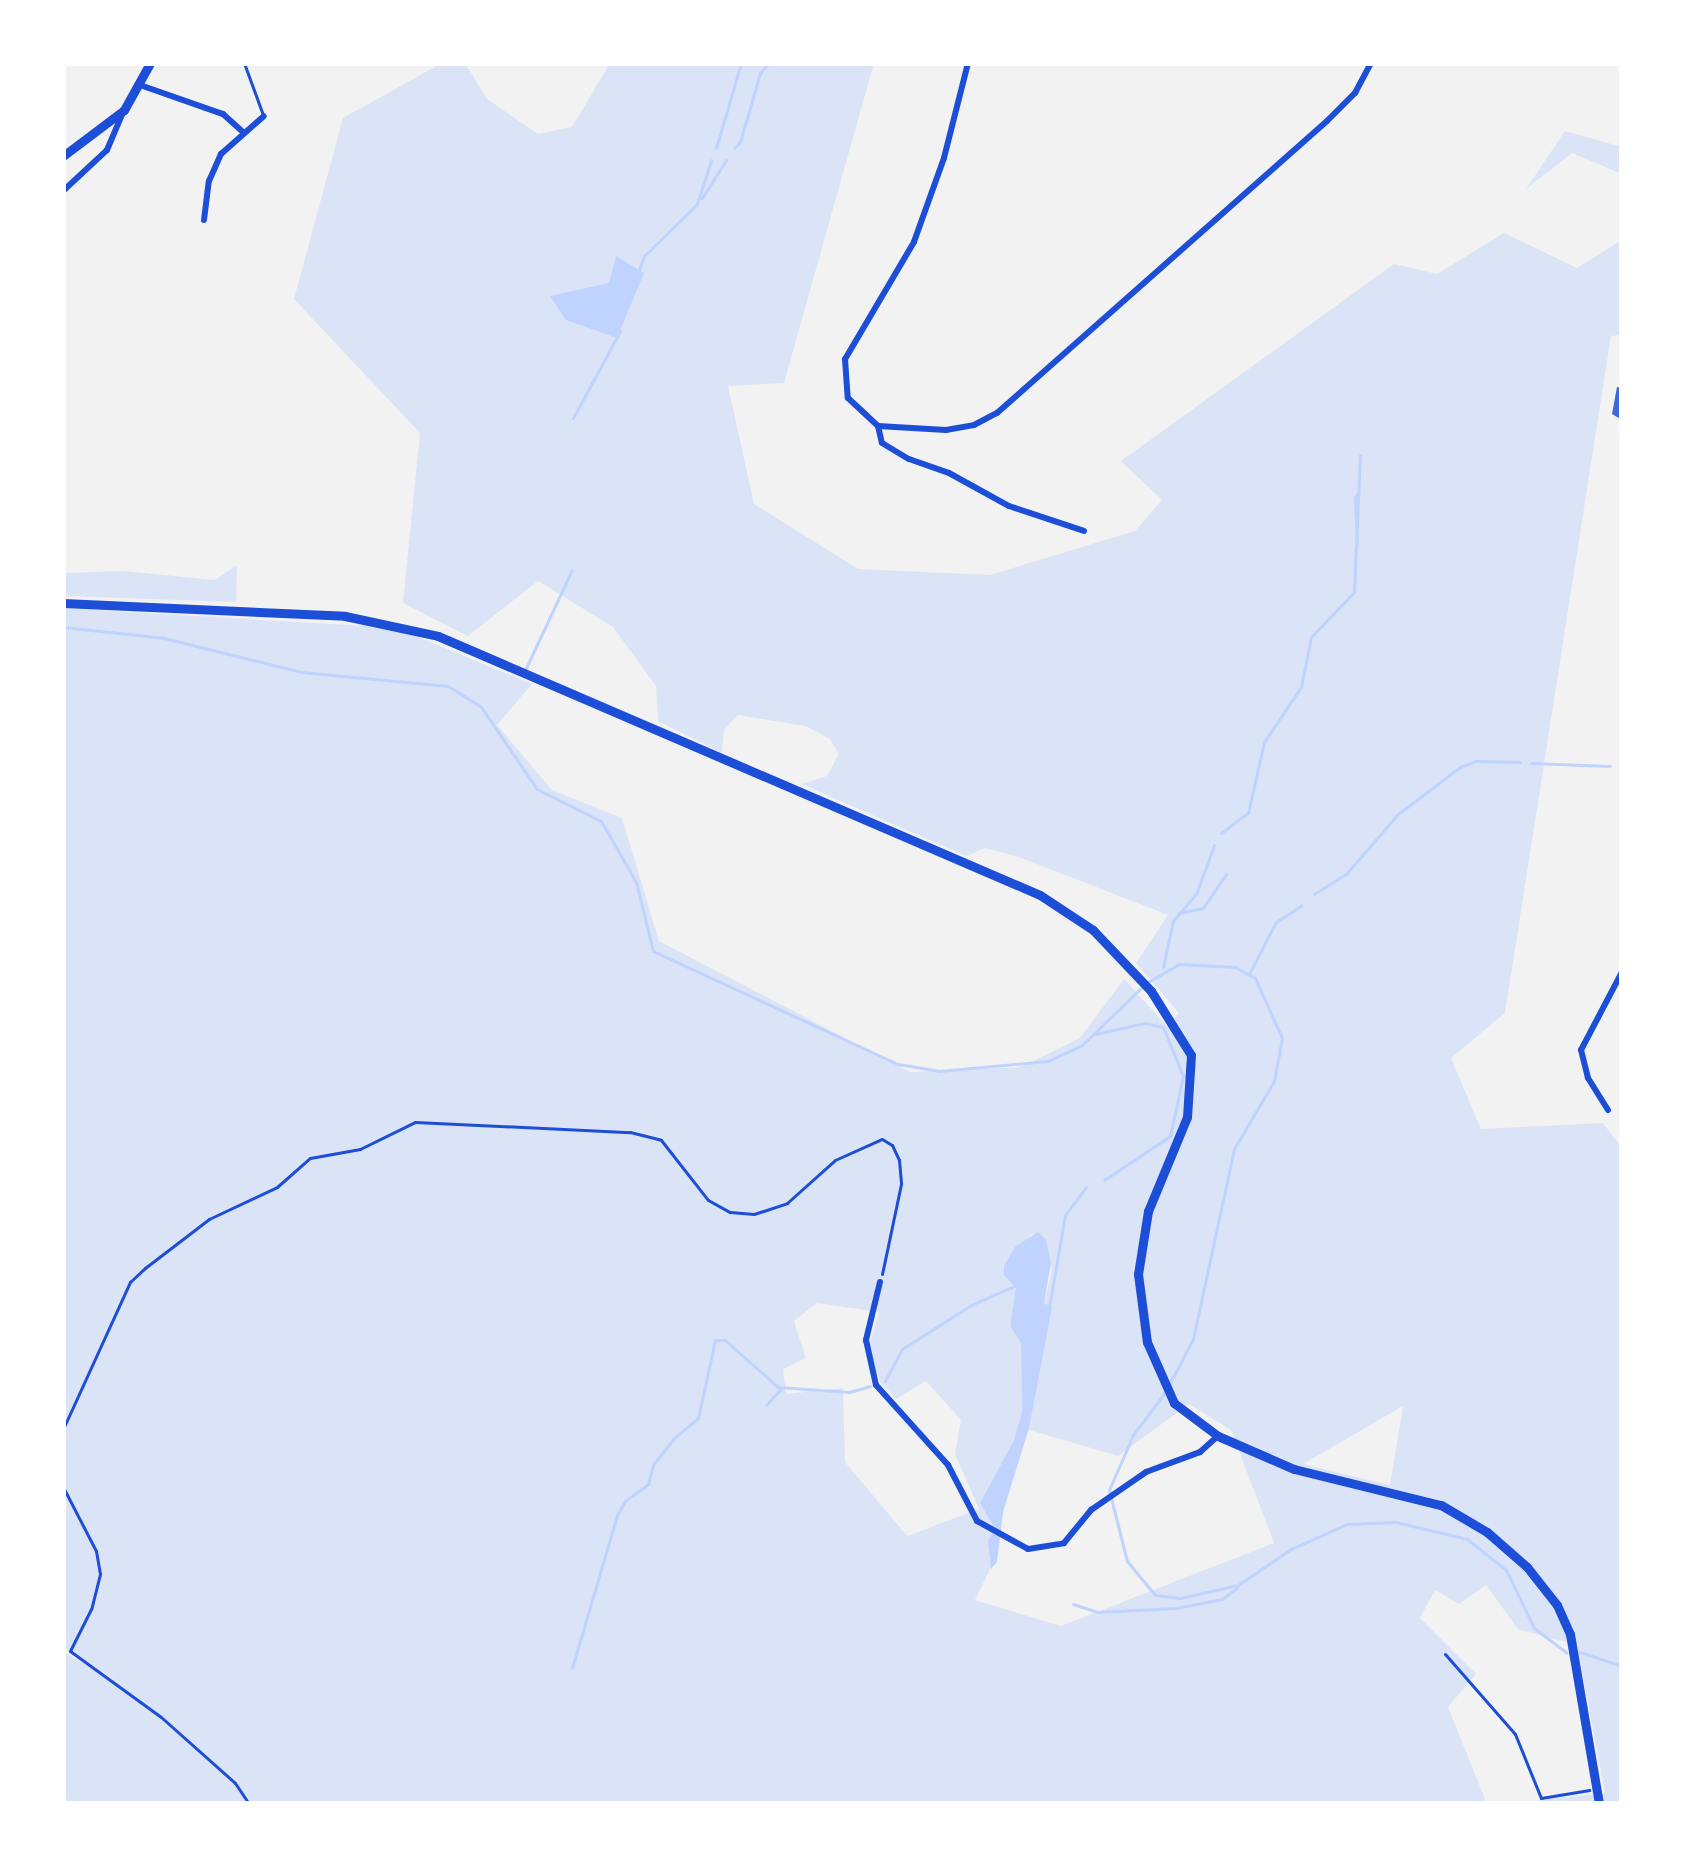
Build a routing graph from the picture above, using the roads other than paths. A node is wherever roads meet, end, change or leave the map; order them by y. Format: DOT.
graph roads {
  1 [pos="150,63"];
  2 [pos="244,63"];
  3 [pos="968,63"];
  4 [pos="1371,63"];
  5 [pos="140,86"];
  6 [pos="124,110"];
  7 [pos="263,116"];
  8 [pos="244,134"];
  9 [pos="63,156"];
  10 [pos="63,191"];
  11 [pos="204,220"];
  12 [pos="878,426"];
  13 [pos="1084,531"];
  14 [pos="63,603"];
  15 [pos="1622,972"];
  16 [pos="1608,1110"];
  17 [pos="880,1282"];
  18 [pos="1217,1436"];
  19 [pos="1599,1804"];
  1 -- 5 [label="main road"];
  2 -- 7 [label="lane"];
  3 -- 12 [label="street"];
  4 -- 12 [label="street"];
  5 -- 6 [label="main road"];
  5 -- 8 [label="street"];
  6 -- 9 [label="main road"];
  6 -- 10 [label="street"];
  7 -- 8 [label="street"];
  8 -- 11 [label="street"];
  12 -- 13 [label="street"];
  14 -- 18 [label="main road"];
  15 -- 16 [label="street"];
  17 -- 18 [label="street"];
  18 -- 19 [label="main road"];
}
